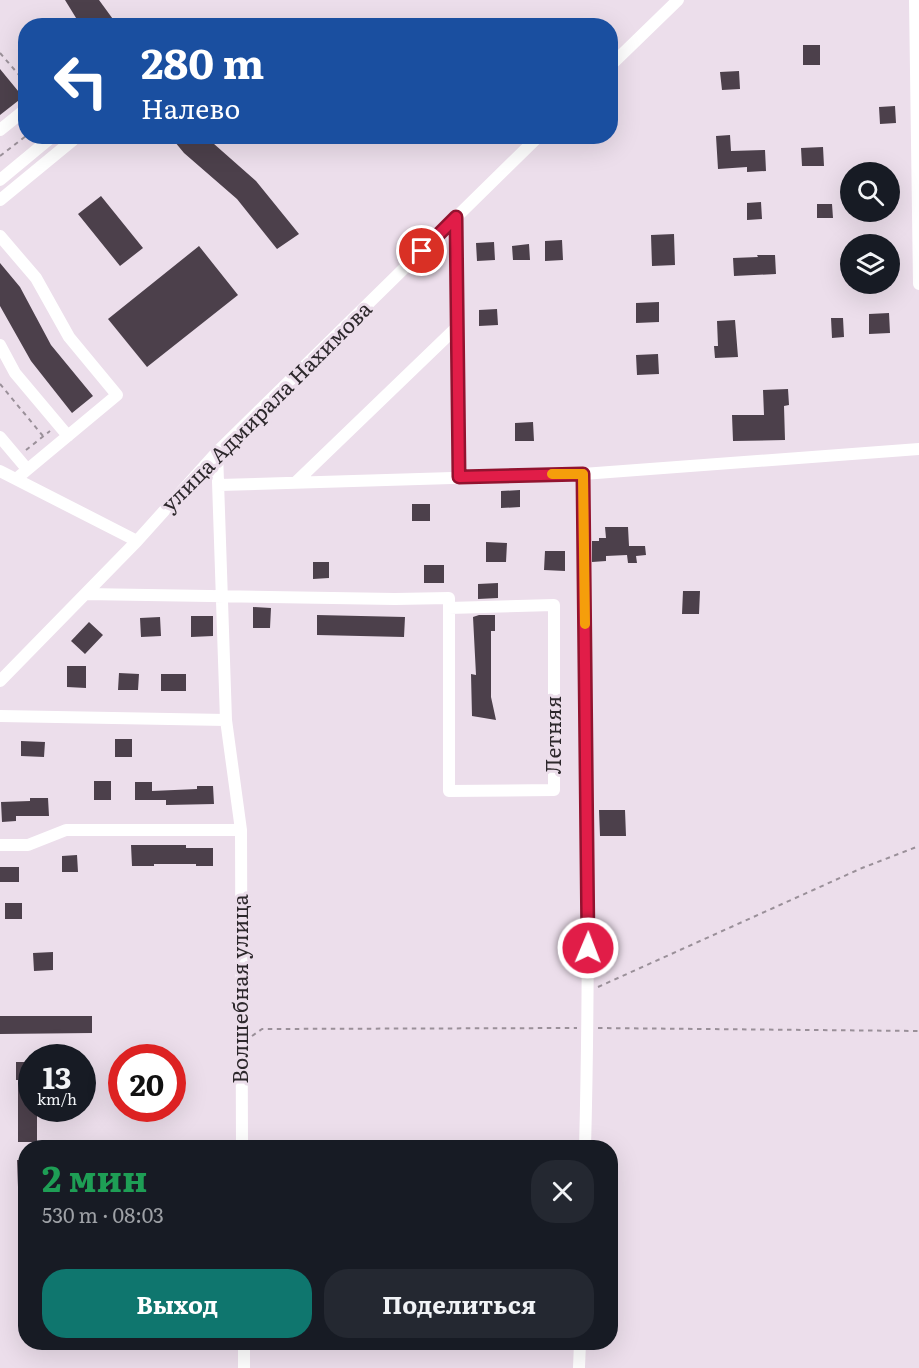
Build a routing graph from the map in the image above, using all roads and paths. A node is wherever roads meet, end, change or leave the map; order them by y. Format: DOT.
graph roads {
  1 [pos="678,0"];
  2 [pos="915,0"];
  3 [pos="0,53"];
  4 [pos="618,58"];
  5 [pos="18,74"];
  6 [pos="18,115"];
  7 [pos="0,130"];
  8 [pos="18,142"];
  9 [pos="43,144"];
  10 [pos="68,144"];
  11 [pos="531,144"];
  12 [pos="0,156"];
  13 [pos="0,180"];
  14 [pos="0,200"];
  15 [pos="456,217"];
  16 [pos="0,236"];
  17 [pos="919,284"];
  18 [pos="458,326"];
  19 [pos="0,345"];
  20 [pos="0,384"];
  21 [pos="58,424"];
  22 [pos="43,436"];
  23 [pos="68,436"];
  24 [pos="0,437"];
  25 [pos="919,449"];
  26 [pos="218,452"];
  27 [pos="17,458"];
  28 [pos="27,470"];
  29 [pos="0,471"];
  30 [pos="583,474"];
  31 [pos="459,477"];
  32 [pos="16,479"];
  33 [pos="296,482"];
  34 [pos="219,485"];
  35 [pos="136,541"];
  36 [pos="85,594"];
  37 [pos="222,596"];
  38 [pos="449,608"];
  39 [pos="0,681"];
  40 [pos="0,716"];
  41 [pos="226,720"];
  42 [pos="241,830"];
  43 [pos="0,845"];
  44 [pos="919,846"];
  45 [pos="587,992"];
  46 [pos="242,1140"];
  47 [pos="585,1140"];
  48 [pos="244,1350"];
  49 [pos="580,1350"];
  50 [pos="244,1368"];
  51 [pos="579,1368"];
  1 -- 4 [label="street"];
  2 -- 17 [label="street"];
  3 -- 5 [label="path"];
  6 -- 7 [label="street"];
  8 -- 12 [label="path"];
  9 -- 13 [label="street"];
  10 -- 14 [label="street"];
  11 -- 15 [label="street, улица Адмирала Нахимова"];
  15 -- 18 [label="street"];
  15 -- 26 [label="street, улица Адмирала Нахимова"];
  16 -- 23 [label="street"];
  18 -- 31 [label="street"];
  18 -- 33 [label="street"];
  19 -- 21 [label="street"];
  20 -- 22 [label="path"];
  21 -- 22 [label="path"];
  21 -- 23 [label="street"];
  22 -- 27 [label="path"];
  23 -- 28 [label="street"];
  24 -- 27 [label="street"];
  25 -- 30 [label="street"];
  26 -- 34 [label="street, Волшебная улица"];
  26 -- 35 [label="street, улица Адмирала Нахимова"];
  27 -- 28 [label="street"];
  28 -- 32 [label="street"];
  29 -- 32 [label="street"];
  30 -- 31 [label="street"];
  30 -- 45 [label="street"];
  31 -- 33 [label="street"];
  32 -- 35 [label="street"];
  33 -- 34 [label="street"];
  34 -- 37 [label="street, Волшебная улица"];
  35 -- 36 [label="street, улица Адмирала Нахимова"];
  36 -- 37 [label="street"];
  36 -- 39 [label="street, улица Адмирала Нахимова"];
  37 -- 38 [label="street"];
  37 -- 41 [label="street, Волшебная улица"];
  38 -- 38 [label="street, Летняя"];
  40 -- 41 [label="street"];
  41 -- 42 [label="street, Волшебная улица"];
  42 -- 43 [label="street"];
  42 -- 46 [label="street, Волшебная улица"];
  44 -- 45 [label="path"];
  45 -- 47 [label="street"];
  48 -- 50 [label="street"];
  49 -- 51 [label="street"];
}
